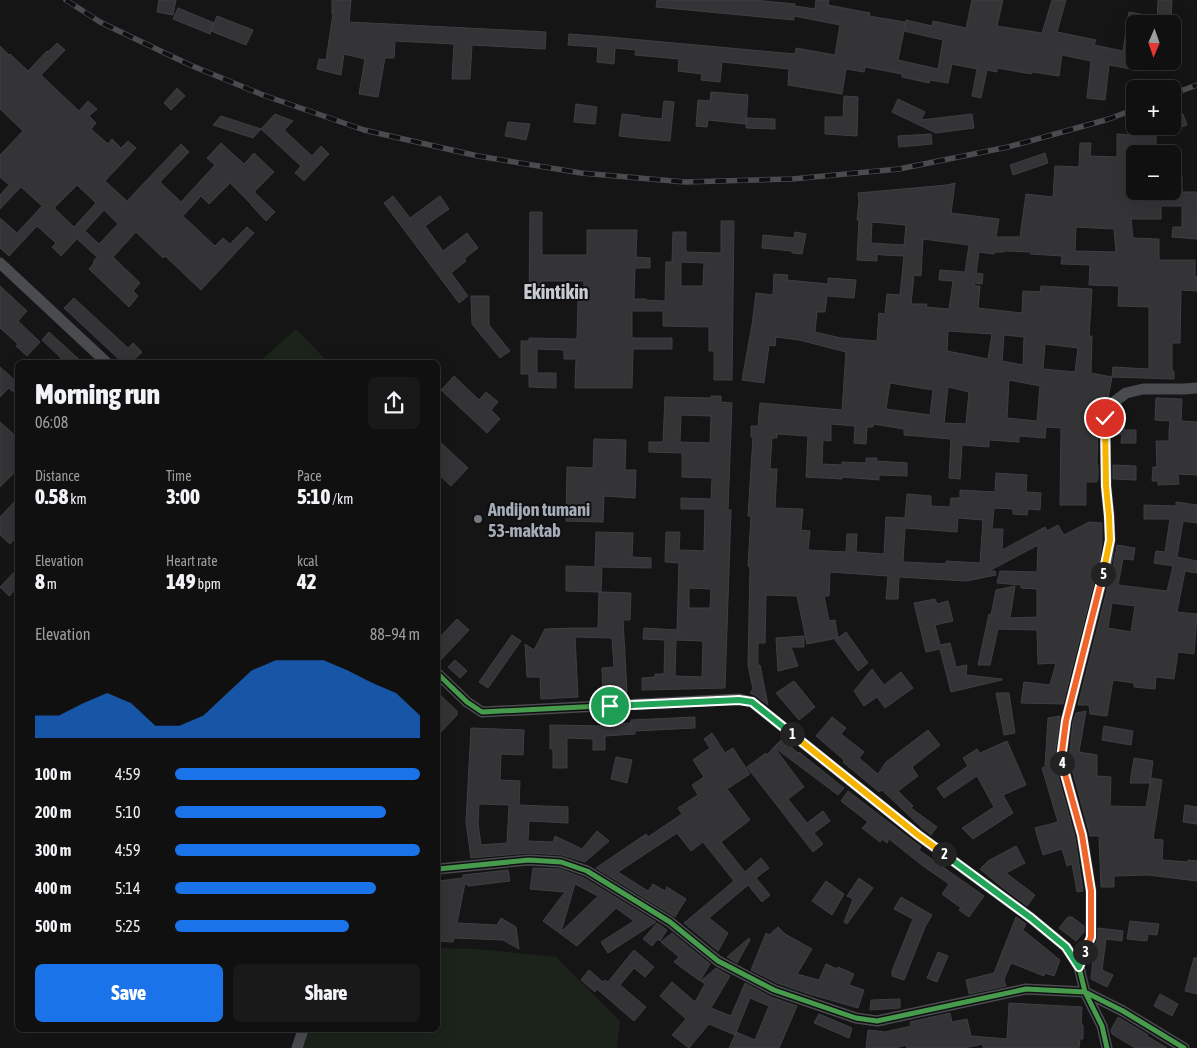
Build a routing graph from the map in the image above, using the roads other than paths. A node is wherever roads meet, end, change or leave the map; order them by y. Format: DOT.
graph roads {
  1 [pos="0,263"];
  2 [pos="104,360"];
  3 [pos="1197,388"];
  4 [pos="440,676"];
  5 [pos="440,869"];
  6 [pos="1079,967"];
  7 [pos="1085,992"];
  8 [pos="302,1032"];
  9 [pos="297,1048"];
  10 [pos="1107,1048"];
  11 [pos="1184,1048"];
  1 -- 2 [label="street"];
  3 -- 6 [label="street"];
  4 -- 6 [label="street"];
  5 -- 7 [label="street"];
  6 -- 7 [label="street"];
  7 -- 10 [label="street"];
  7 -- 11 [label="street"];
  8 -- 9 [label="street"];
}
